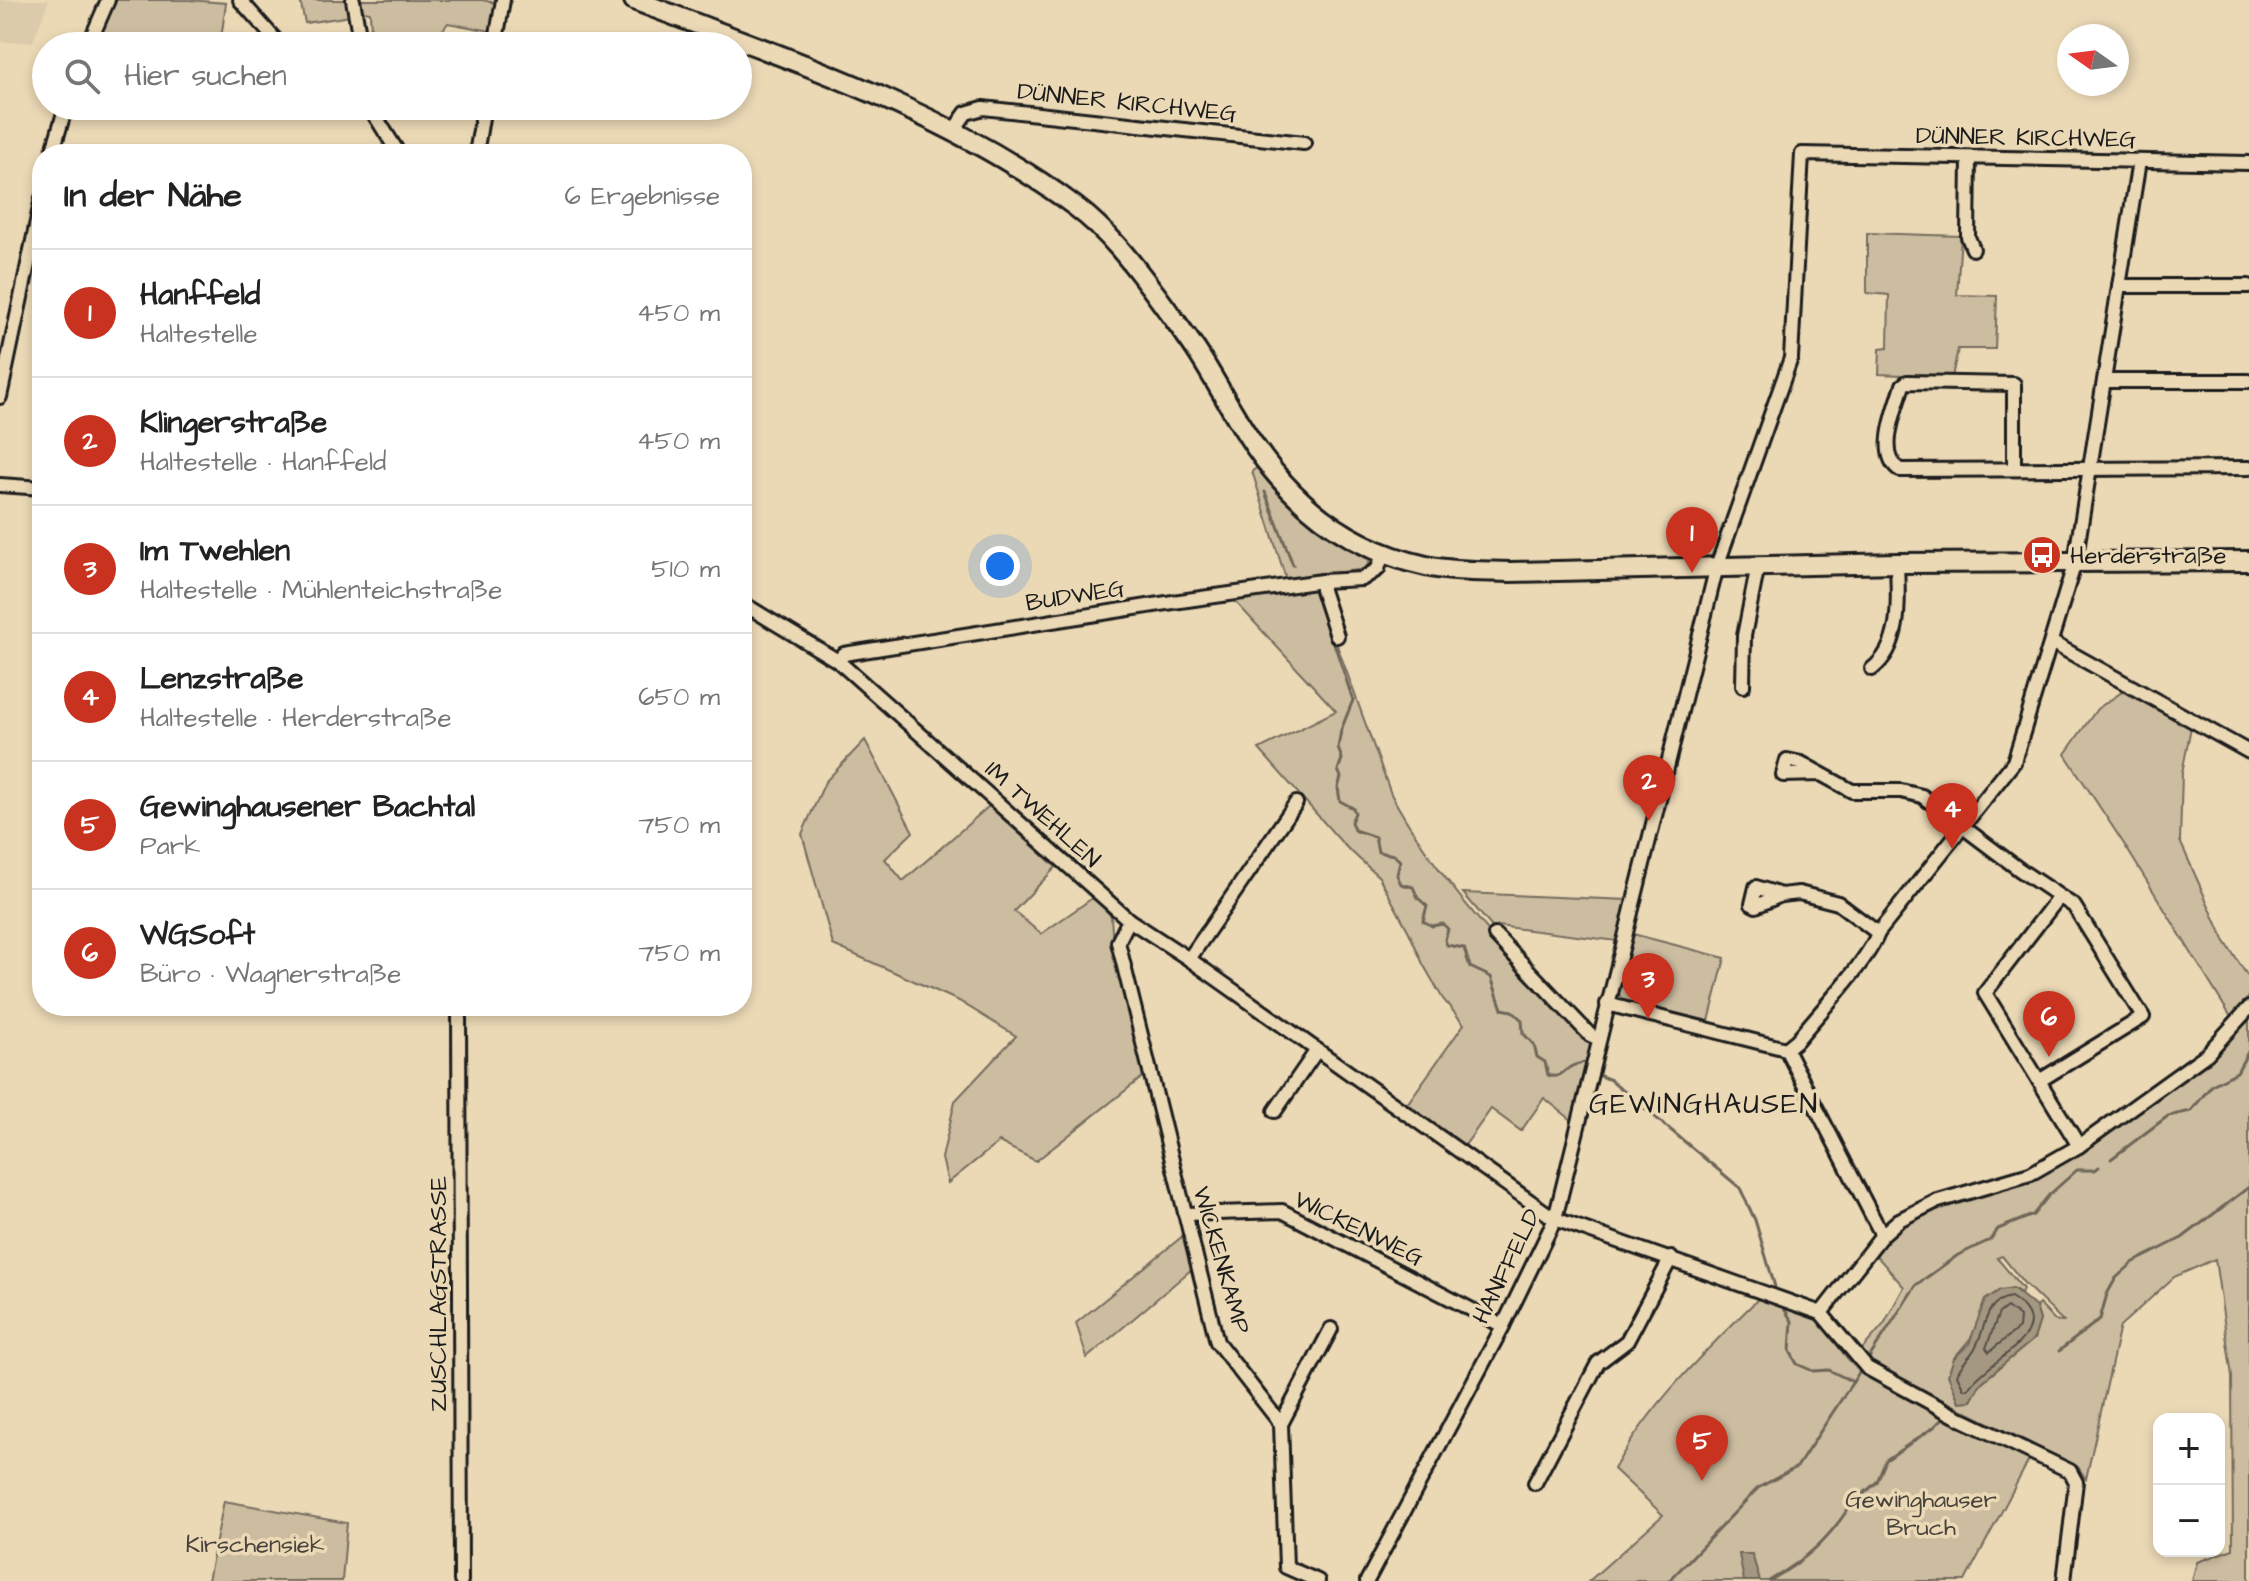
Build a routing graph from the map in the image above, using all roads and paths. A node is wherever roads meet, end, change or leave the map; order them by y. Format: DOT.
graph roads {
  1 [pos="108,0"];
  2 [pos="240,0"];
  3 [pos="353,0"];
  4 [pos="503,0"];
  5 [pos="634,0"];
  6 [pos="94,32"];
  7 [pos="269,32"];
  8 [pos="359,32"];
  9 [pos="497,32"];
  10 [pos="715,32"];
  11 [pos="752,46"];
  12 [pos="62,120"];
  13 [pos="378,120"];
  14 [pos="482,120"];
  15 [pos="954,130"];
  16 [pos="1304,143"];
  17 [pos="55,144"];
  18 [pos="393,144"];
  19 [pos="478,144"];
  20 [pos="1802,154"];
  21 [pos="1969,158"];
  22 [pos="2139,161"];
  23 [pos="2249,163"];
  24 [pos="32,245"];
  25 [pos="1973,249"];
  26 [pos="2119,286"];
  27 [pos="2249,286"];
  28 [pos="2104,381"];
  29 [pos="2249,381"];
  30 [pos="0,397"];
  31 [pos="2014,468"];
  32 [pos="2091,468"];
  33 [pos="2249,468"];
  34 [pos="0,485"];
  35 [pos="32,487"];
  36 [pos="1383,553"];
  37 [pos="2249,561"];
  38 [pos="2075,562"];
  39 [pos="1897,563"];
  40 [pos="1758,565"];
  41 [pos="1717,566"];
  42 [pos="1322,581"];
  43 [pos="752,609"];
  44 [pos="1337,636"];
  45 [pos="2051,642"];
  46 [pos="838,661"];
  47 [pos="1872,669"];
  48 [pos="1743,686"];
  49 [pos="2249,752"];
  50 [pos="1821,774"];
  51 [pos="1296,803"];
  52 [pos="1963,827"];
  53 [pos="1781,895"];
  54 [pos="2059,897"];
  55 [pos="1129,920"];
  56 [pos="1878,933"];
  57 [pos="1495,935"];
  58 [pos="1189,959"];
  59 [pos="1607,1004"];
  60 [pos="2249,1008"];
  61 [pos="459,1016"];
  62 [pos="1599,1039"];
  63 [pos="1786,1049"];
  64 [pos="1317,1050"];
  65 [pos="2039,1081"];
  66 [pos="1275,1111"];
  67 [pos="2079,1146"];
  68 [pos="1185,1214"];
  69 [pos="1555,1219"];
  70 [pos="1882,1235"];
  71 [pos="1671,1258"];
  72 [pos="1821,1313"];
  73 [pos="1503,1326"];
  74 [pos="1331,1329"];
  75 [pos="1281,1424"];
  76 [pos="1535,1483"];
  77 [pos="461,1581"];
  78 [pos="1318,1581"];
  79 [pos="1367,1581"];
  80 [pos="2064,1581"];
  1 -- 6 [label="street"];
  2 -- 7 [label="street"];
  3 -- 8 [label="street"];
  4 -- 9 [label="street"];
  5 -- 10 [label="street"];
  11 -- 15 [label="street"];
  12 -- 17 [label="street"];
  13 -- 18 [label="street"];
  14 -- 19 [label="street"];
  15 -- 16 [label="street, DÜNNER KIRCHWEG"];
  15 -- 36 [label="street"];
  20 -- 21 [label="street, DÜNNER KIRCHWEG"];
  20 -- 41 [label="street, HANFFELD"];
  21 -- 22 [label="street, DÜNNER KIRCHWEG"];
  21 -- 25 [label="street"];
  22 -- 23 [label="street, DÜNNER KIRCHWEG"];
  22 -- 26 [label="street"];
  24 -- 30 [label="street"];
  26 -- 27 [label="street"];
  26 -- 28 [label="street"];
  28 -- 29 [label="street"];
  28 -- 32 [label="street"];
  31 -- 31 [label="street"];
  31 -- 32 [label="street"];
  32 -- 33 [label="street"];
  32 -- 38 [label="street"];
  34 -- 35 [label="street"];
  36 -- 41 [label="street"];
  36 -- 42 [label="street, BUDWEG"];
  37 -- 38 [label="street"];
  38 -- 39 [label="street"];
  38 -- 45 [label="street"];
  39 -- 40 [label="street"];
  39 -- 47 [label="street"];
  40 -- 41 [label="street"];
  40 -- 48 [label="street"];
  41 -- 59 [label="street, HANFFELD"];
  42 -- 44 [label="street"];
  42 -- 46 [label="street, BUDWEG"];
  43 -- 46 [label="street, IM TWEHLEN"];
  45 -- 49 [label="street"];
  45 -- 52 [label="street"];
  46 -- 55 [label="street, IM TWEHLEN"];
  50 -- 52 [label="street"];
  51 -- 58 [label="street"];
  52 -- 54 [label="street"];
  52 -- 56 [label="street"];
  53 -- 56 [label="street"];
  54 -- 65 [label="street"];
  54 -- 65 [label="street"];
  55 -- 58 [label="street, IM TWEHLEN"];
  55 -- 68 [label="street, WICKENKAMP"];
  56 -- 63 [label="street"];
  57 -- 62 [label="street"];
  58 -- 64 [label="street, IM TWEHLEN"];
  59 -- 62 [label="street, HANFFELD"];
  59 -- 63 [label="street"];
  60 -- 67 [label="street"];
  61 -- 77 [label="street, ZUSCHLAGSTRASSE"];
  62 -- 69 [label="street, HANFFELD"];
  63 -- 70 [label="street"];
  64 -- 66 [label="street"];
  64 -- 69 [label="street, IM TWEHLEN"];
  65 -- 67 [label="street"];
  67 -- 70 [label="street"];
  68 -- 73 [label="street, WICKENWEG"];
  68 -- 75 [label="street, WICKENKAMP"];
  69 -- 71 [label="street, IM TWEHLEN"];
  69 -- 73 [label="street, HANFFELD"];
  70 -- 72 [label="street"];
  71 -- 72 [label="street, IM TWEHLEN"];
  71 -- 76 [label="street"];
  72 -- 80 [label="street"];
  73 -- 79 [label="street, HANFFELD"];
  74 -- 75 [label="street"];
  75 -- 78 [label="street"];
}
